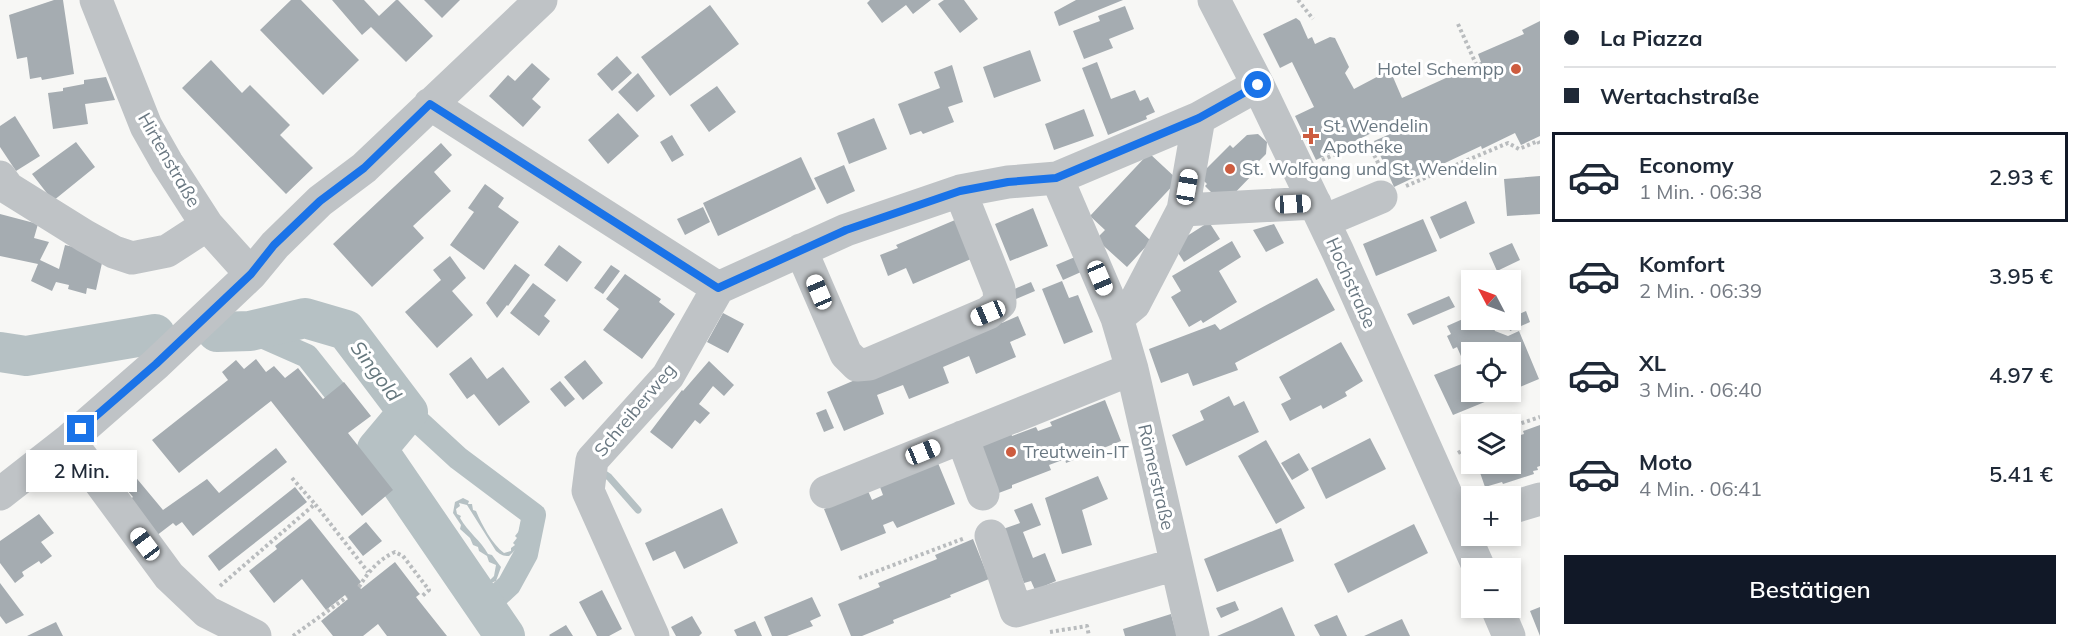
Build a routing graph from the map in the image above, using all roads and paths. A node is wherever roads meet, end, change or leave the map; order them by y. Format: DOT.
graph roads {
  1 [pos="96,0"];
  2 [pos="541,0"];
  3 [pos="1215,0"];
  4 [pos="1298,0"];
  5 [pos="1313,19"];
  6 [pos="1458,24"];
  7 [pos="1476,64"];
  8 [pos="1258,85"];
  9 [pos="430,104"];
  10 [pos="1199,118"];
  11 [pos="1540,145"];
  12 [pos="1300,170"];
  13 [pos="0,177"];
  14 [pos="1056,178"];
  15 [pos="960,191"];
  16 [pos="1386,195"];
  17 [pos="1183,210"];
  18 [pos="1319,212"];
  19 [pos="207,225"];
  20 [pos="801,250"];
  21 [pos="251,274"];
  22 [pos="718,288"];
  23 [pos="1117,318"];
  24 [pos="1132,369"];
  25 [pos="1540,417"];
  26 [pos="1521,423"];
  27 [pos="962,437"];
  28 [pos="69,440"];
  29 [pos="291,478"];
  30 [pos="826,492"];
  31 [pos="0,494"];
  32 [pos="982,494"];
  33 [pos="1540,499"];
  34 [pos="315,504"];
  35 [pos="1521,505"];
  36 [pos="1461,514"];
  37 [pos="992,536"];
  38 [pos="1176,564"];
  39 [pos="368,572"];
  40 [pos="859,578"];
  41 [pos="359,587"];
  42 [pos="346,597"];
  43 [pos="421,597"];
  44 [pos="198,605"];
  45 [pos="1501,618"];
  46 [pos="1045,633"];
  47 [pos="255,636"];
  48 [pos="293,636"];
  49 [pos="653,636"];
  50 [pos="1089,636"];
  51 [pos="1193,636"];
  52 [pos="1509,636"];
  1 -- 19 [label="street, Hirtenstraße"];
  2 -- 9 [label="street"];
  3 -- 8 [label="street, Hochstraße"];
  4 -- 5 [label="path"];
  6 -- 7 [label="path"];
  8 -- 10 [label="street"];
  8 -- 12 [label="street, Hochstraße"];
  9 -- 21 [label="street"];
  9 -- 22 [label="street"];
  10 -- 14 [label="street"];
  10 -- 17 [label="street"];
  11 -- 16 [label="path"];
  12 -- 16 [label="path"];
  12 -- 18 [label="street, Hochstraße"];
  13 -- 19 [label="street"];
  14 -- 15 [label="street"];
  14 -- 23 [label="street, Römerstraße"];
  15 -- 20 [label="street"];
  15 -- 20 [label="street"];
  16 -- 18 [label="street"];
  17 -- 18 [label="street"];
  17 -- 23 [label="street"];
  18 -- 36 [label="street, Hochstraße"];
  19 -- 21 [label="street, Hirtenstraße"];
  20 -- 22 [label="street"];
  21 -- 28 [label="street"];
  22 -- 49 [label="street, Schreiberweg"];
  23 -- 24 [label="street, Römerstraße"];
  24 -- 27 [label="street"];
  24 -- 38 [label="street, Römerstraße"];
  25 -- 26 [label="path"];
  27 -- 30 [label="street"];
  27 -- 32 [label="street"];
  28 -- 31 [label="street"];
  28 -- 44 [label="street"];
  29 -- 34 [label="path"];
  33 -- 35 [label="street"];
  34 -- 39 [label="path"];
  34 -- 44 [label="path"];
  37 -- 38 [label="street"];
  37 -- 40 [label="path"];
  38 -- 51 [label="street, Römerstraße"];
  39 -- 41 [label="path"];
  39 -- 43 [label="path"];
  42 -- 48 [label="path"];
  44 -- 47 [label="street"];
  45 -- 52 [label="street"];
  46 -- 50 [label="path"];
}
